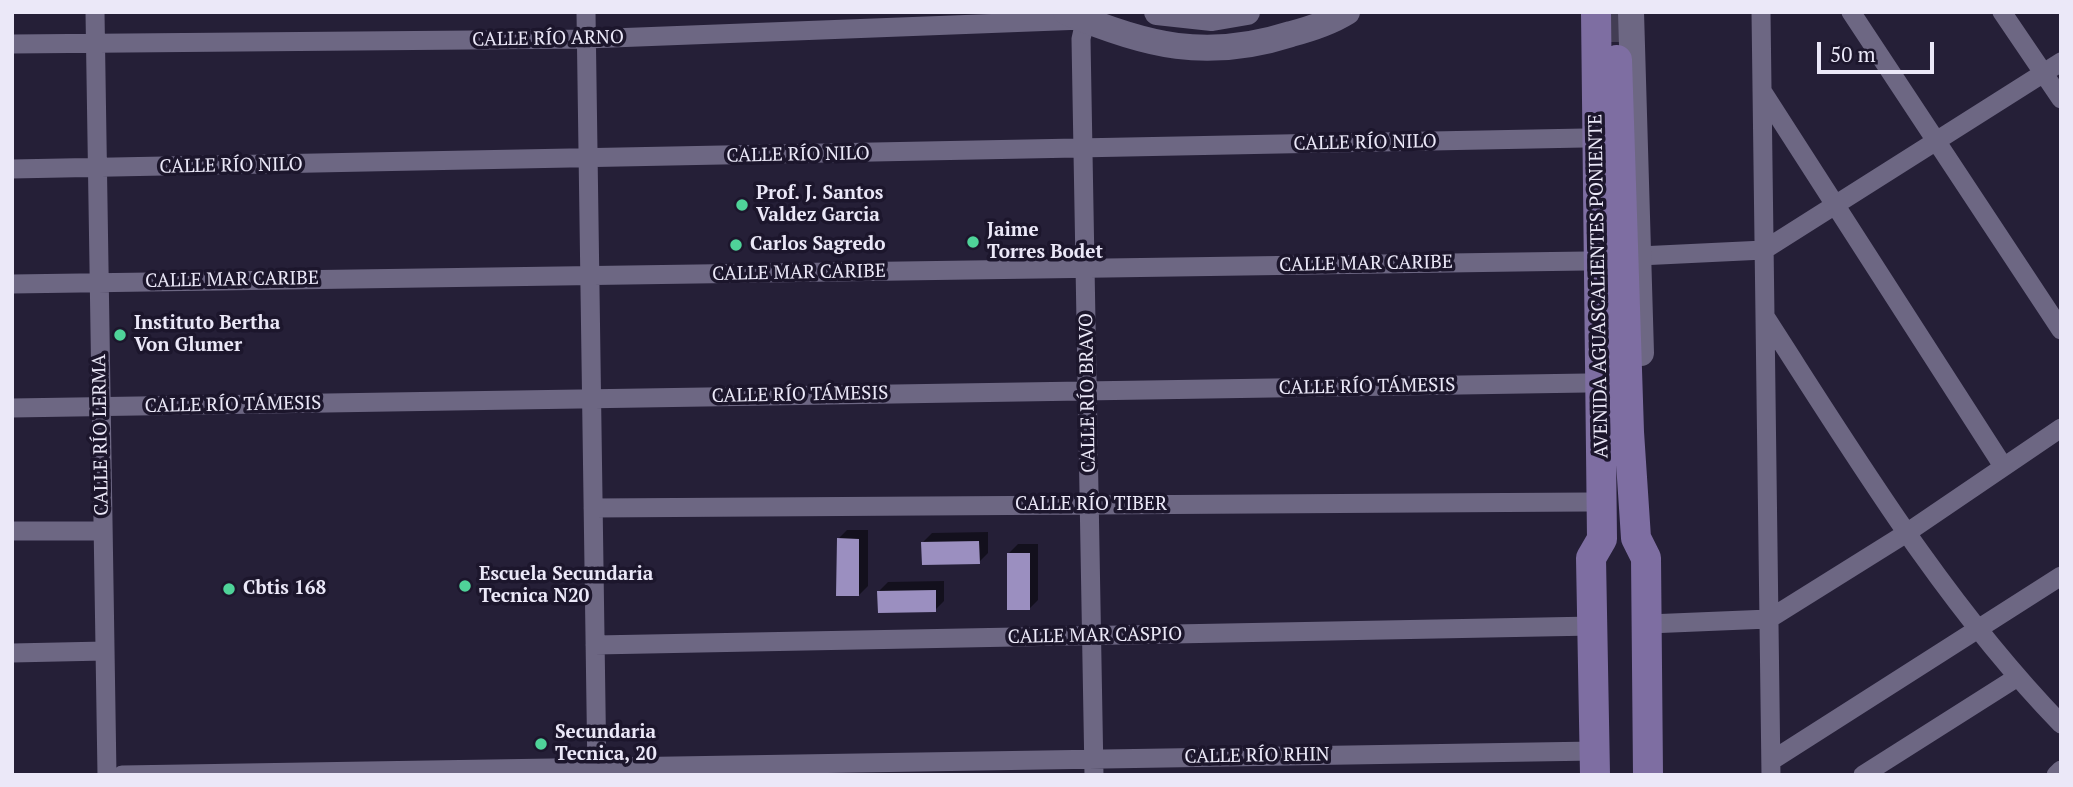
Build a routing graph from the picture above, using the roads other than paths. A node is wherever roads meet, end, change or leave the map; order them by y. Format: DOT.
graph roads {
  1 [pos="94,12"];
  2 [pos="586,12"];
  3 [pos="1247,12"];
  4 [pos="1347,12"];
  5 [pos="1582,12"];
  6 [pos="1596,12"];
  7 [pos="1631,12"];
  8 [pos="1761,12"];
  9 [pos="1851,12"];
  10 [pos="2002,12"];
  11 [pos="1161,13"];
  12 [pos="1079,15"];
  13 [pos="586,39"];
  14 [pos="95,43"];
  15 [pos="12,44"];
  16 [pos="1617,60"];
  17 [pos="2052,68"];
  18 [pos="1762,90"];
  19 [pos="2061,99"];
  20 [pos="1584,138"];
  21 [pos="1937,140"];
  22 [pos="1083,149"];
  23 [pos="588,159"];
  24 [pos="97,168"];
  25 [pos="12,169"];
  26 [pos="1836,204"];
  27 [pos="1764,250"];
  28 [pos="1639,256"];
  29 [pos="1586,261"];
  30 [pos="1086,269"];
  31 [pos="590,275"];
  32 [pos="99,281"];
  33 [pos="12,284"];
  34 [pos="1765,317"];
  35 [pos="2061,330"];
  36 [pos="1587,383"];
  37 [pos="1088,391"];
  38 [pos="592,399"];
  39 [pos="101,407"];
  40 [pos="12,408"];
  41 [pos="2061,428"];
  42 [pos="2003,466"];
  43 [pos="1589,502"];
  44 [pos="1090,505"];
  45 [pos="593,508"];
  46 [pos="12,531"];
  47 [pos="103,531"];
  48 [pos="1905,534"];
  49 [pos="1591,558"];
  50 [pos="1646,558"];
  51 [pos="2061,576"];
  52 [pos="1769,619"];
  53 [pos="1648,624"];
  54 [pos="1594,626"];
  55 [pos="1977,628"];
  56 [pos="1092,636"];
  57 [pos="595,645"];
  58 [pos="105,651"];
  59 [pos="12,653"];
  60 [pos="2016,678"];
  61 [pos="2061,724"];
  62 [pos="1595,763"];
  63 [pos="1094,767"];
  64 [pos="1771,768"];
  65 [pos="2061,770"];
  66 [pos="597,771"];
  67 [pos="107,775"];
  68 [pos="122,775"];
  69 [pos="1648,775"];
  70 [pos="1863,775"];
  71 [pos="2056,775"];
  1 -- 14 [label="street, CALLE RÍO LERMA"];
  2 -- 13 [label="street"];
  3 -- 11 [label="main road"];
  4 -- 12 [label="main road"];
  5 -- 20 [label="main road, AVENIDA AGUASCALIENTES PONIENTE"];
  6 -- 49 [label="main road, AVENIDA AGUASCALIENTES PONIENTE"];
  7 -- 28 [label="main road, AVENIDA AGUASCALIENTES PONIENTE"];
  8 -- 18 [label="street"];
  9 -- 21 [label="street"];
  10 -- 17 [label="street"];
  12 -- 13 [label="street, CALLE RÍO ARNO"];
  12 -- 22 [label="street, CALLE RÍO BRAVO"];
  13 -- 14 [label="street, CALLE RÍO ARNO"];
  13 -- 23 [label="street"];
  14 -- 15 [label="street, CALLE RÍO ARNO"];
  14 -- 24 [label="street, CALLE RÍO LERMA"];
  16 -- 50 [label="main road, AVENIDA AGUASCALIENTES PONIENTE"];
  17 -- 19 [label="street"];
  17 -- 21 [label="street"];
  18 -- 26 [label="street"];
  18 -- 27 [label="street"];
  20 -- 22 [label="street, CALLE RÍO NILO"];
  20 -- 29 [label="main road, AVENIDA AGUASCALIENTES PONIENTE"];
  21 -- 26 [label="street"];
  21 -- 35 [label="street"];
  22 -- 23 [label="street, CALLE RÍO NILO"];
  22 -- 30 [label="street, CALLE RÍO BRAVO"];
  23 -- 24 [label="street, CALLE RÍO NILO"];
  23 -- 31 [label="street"];
  24 -- 25 [label="street, CALLE RÍO NILO"];
  24 -- 32 [label="street, CALLE RÍO LERMA"];
  26 -- 27 [label="street"];
  26 -- 42 [label="street"];
  27 -- 28 [label="street"];
  27 -- 34 [label="street"];
  28 -- 50 [label="main road, AVENIDA AGUASCALIENTES PONIENTE"];
  29 -- 30 [label="street, CALLE MAR CARIBE"];
  29 -- 36 [label="main road, AVENIDA AGUASCALIENTES PONIENTE"];
  30 -- 31 [label="street, CALLE MAR CARIBE"];
  30 -- 37 [label="street, CALLE RÍO BRAVO"];
  31 -- 32 [label="street, CALLE MAR CARIBE"];
  31 -- 38 [label="street"];
  32 -- 33 [label="street, CALLE MAR CARIBE"];
  32 -- 39 [label="street, CALLE RÍO LERMA"];
  34 -- 48 [label="street"];
  34 -- 52 [label="street"];
  36 -- 37 [label="street, CALLE RÍO TÁMESIS"];
  36 -- 43 [label="main road, AVENIDA AGUASCALIENTES PONIENTE"];
  37 -- 38 [label="street, CALLE RÍO TÁMESIS"];
  37 -- 44 [label="street, CALLE RÍO BRAVO"];
  38 -- 39 [label="street, CALLE RÍO TÁMESIS"];
  38 -- 45 [label="street"];
  39 -- 40 [label="street, CALLE RÍO TÁMESIS"];
  39 -- 47 [label="street, CALLE RÍO LERMA"];
  41 -- 42 [label="street"];
  42 -- 48 [label="street"];
  43 -- 44 [label="street, CALLE RÍO TIBER"];
  43 -- 49 [label="main road, AVENIDA AGUASCALIENTES PONIENTE"];
  44 -- 45 [label="street, CALLE RÍO TIBER"];
  44 -- 56 [label="street, CALLE RÍO BRAVO"];
  45 -- 57 [label="street"];
  46 -- 47 [label="street"];
  47 -- 58 [label="street, CALLE RÍO LERMA"];
  48 -- 52 [label="street"];
  48 -- 55 [label="street"];
  49 -- 54 [label="main road, AVENIDA AGUASCALIENTES PONIENTE"];
  50 -- 53 [label="main road, AVENIDA AGUASCALIENTES PONIENTE"];
  51 -- 55 [label="street"];
  52 -- 53 [label="street"];
  52 -- 64 [label="street"];
  53 -- 69 [label="main road, AVENIDA AGUASCALIENTES PONIENTE"];
  54 -- 56 [label="street, CALLE MAR CASPIO"];
  54 -- 62 [label="main road, AVENIDA AGUASCALIENTES PONIENTE"];
  55 -- 60 [label="street"];
  55 -- 64 [label="street"];
  56 -- 57 [label="street, CALLE MAR CASPIO"];
  56 -- 63 [label="street, CALLE RÍO BRAVO"];
  57 -- 66 [label="street"];
  58 -- 59 [label="street"];
  58 -- 67 [label="street, CALLE RÍO LERMA"];
  60 -- 61 [label="street"];
  60 -- 70 [label="street"];
  62 -- 63 [label="street, CALLE RÍO RHIN"];
  63 -- 66 [label="street, CALLE RÍO RHIN"];
  65 -- 71 [label="street"];
  66 -- 68 [label="street, CALLE RÍO RHIN"];
}
